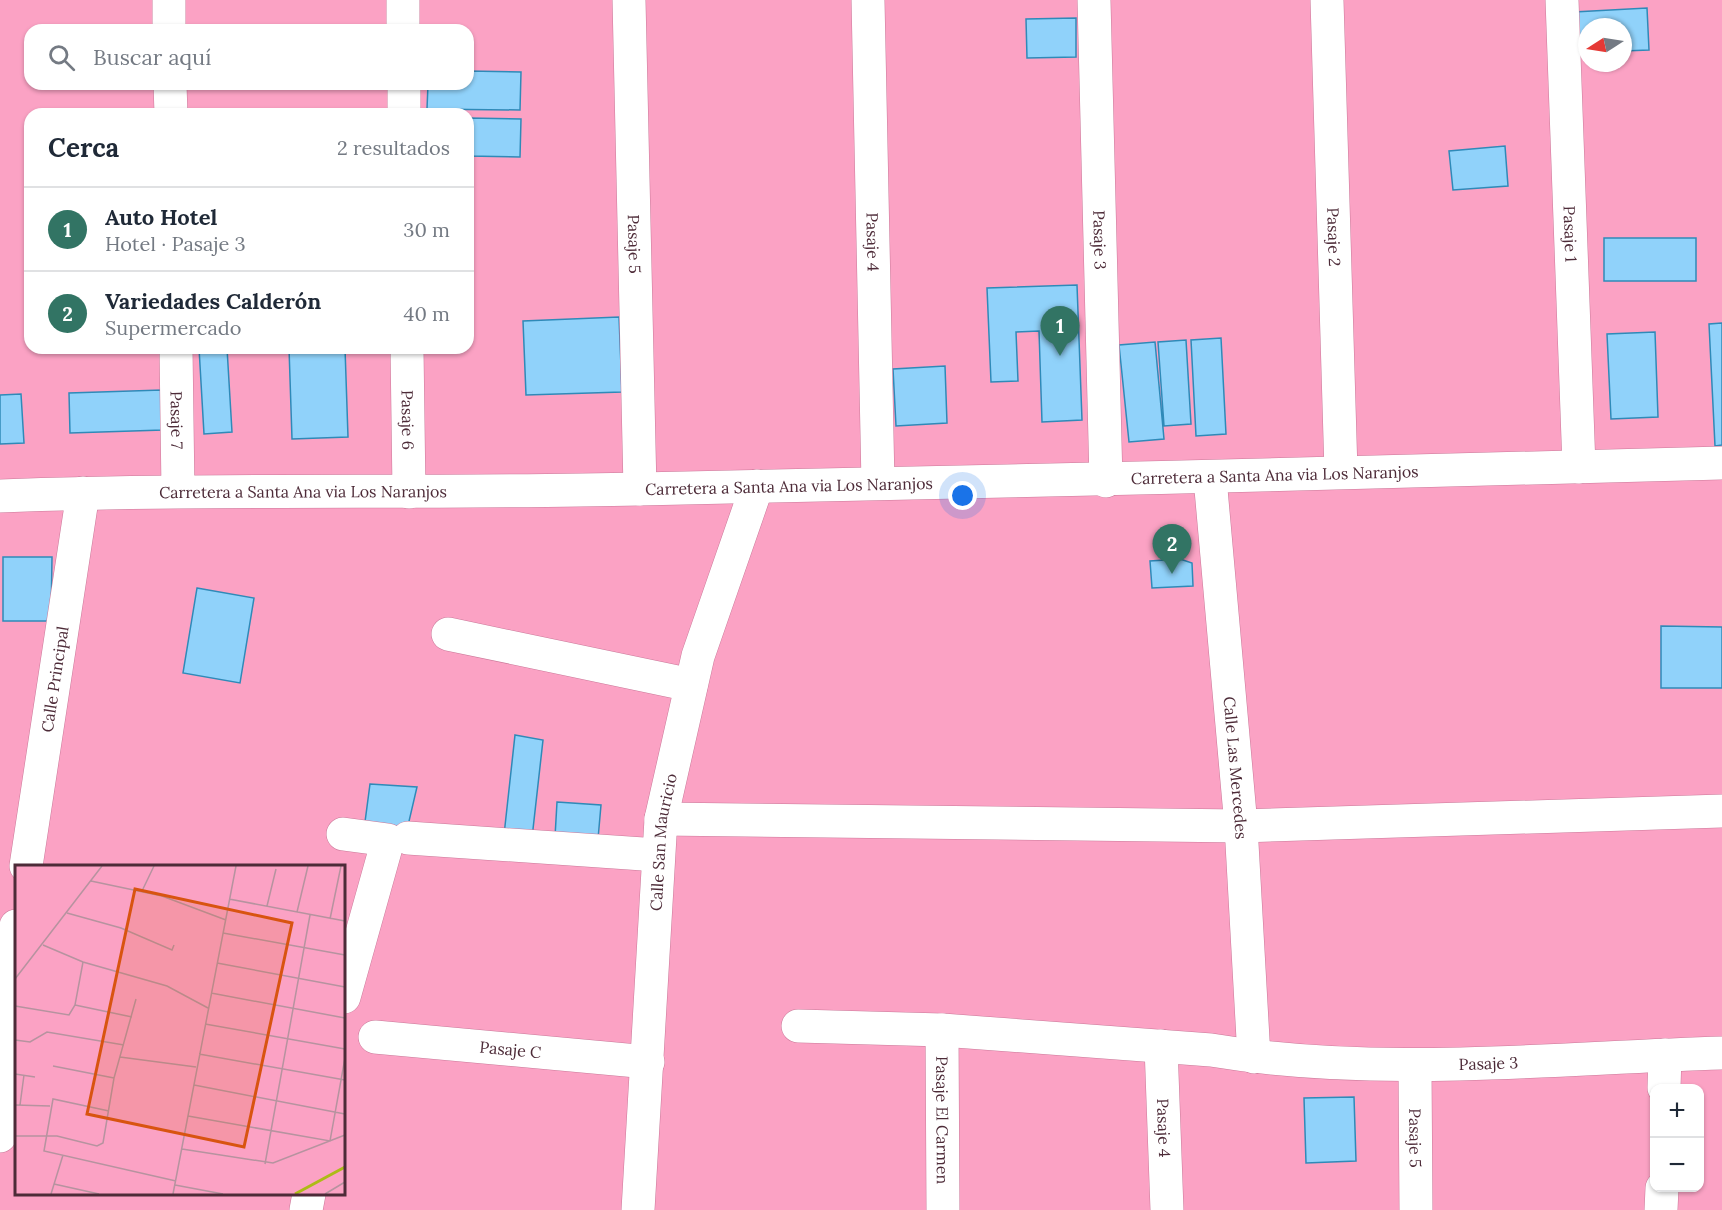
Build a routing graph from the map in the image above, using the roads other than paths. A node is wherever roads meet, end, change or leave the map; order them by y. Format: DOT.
graph roads {
  1 [pos="168,0"];
  2 [pos="403,0"];
  3 [pos="629,0"];
  4 [pos="868,0"];
  5 [pos="1094,0"];
  6 [pos="1327,0"];
  7 [pos="1562,0"];
  8 [pos="169,24"];
  9 [pos="403,24"];
  10 [pos="170,90"];
  11 [pos="404,90"];
  12 [pos="171,108"];
  13 [pos="404,108"];
  14 [pos="176,354"];
  15 [pos="407,354"];
  16 [pos="1722,463"];
  17 [pos="1579,467"];
  18 [pos="1341,472"];
  19 [pos="1210,478"];
  20 [pos="1106,481"];
  21 [pos="878,483"];
  22 [pos="757,486"];
  23 [pos="640,489"];
  24 [pos="178,491"];
  25 [pos="409,492"];
  26 [pos="83,493"];
  27 [pos="0,496"];
  28 [pos="448,634"];
  29 [pos="691,685"];
  30 [pos="1722,811"];
  31 [pos="661,819"];
  32 [pos="1241,826"];
  33 [pos="343,834"];
  34 [pos="408,838"];
  35 [pos="658,855"];
  36 [pos="26,865"];
  37 [pos="15,933"];
  38 [pos="345,994"];
  39 [pos="798,1026"];
  40 [pos="942,1030"];
  41 [pos="375,1037"];
  42 [pos="1161,1046"];
  43 [pos="1722,1053"];
  44 [pos="1665,1055"];
  45 [pos="1254,1057"];
  46 [pos="648,1062"];
  47 [pos="1415,1066"];
  48 [pos="1664,1084"];
  49 [pos="0,1136"];
  50 [pos="1662,1192"];
  51 [pos="309,1195"];
  52 [pos="306,1210"];
  53 [pos="638,1210"];
  54 [pos="943,1210"];
  55 [pos="1167,1210"];
  56 [pos="1416,1210"];
  57 [pos="1661,1210"];
  1 -- 8 [label="street"];
  2 -- 9 [label="street"];
  3 -- 23 [label="street, Pasaje 5"];
  4 -- 21 [label="street, Pasaje 4"];
  5 -- 20 [label="street, Pasaje 3"];
  6 -- 18 [label="street, Pasaje 2"];
  7 -- 17 [label="street, Pasaje 1"];
  10 -- 12 [label="street"];
  11 -- 13 [label="street"];
  14 -- 24 [label="street, Pasaje 7"];
  15 -- 25 [label="street, Pasaje 6"];
  16 -- 17 [label="street, Carretera a Santa Ana via Los Naranjos"];
  17 -- 18 [label="street, Carretera a Santa Ana via Los Naranjos"];
  18 -- 19 [label="street, Carretera a Santa Ana via Los Naranjos"];
  19 -- 20 [label="street, Carretera a Santa Ana via Los Naranjos"];
  19 -- 32 [label="street, Calle Las Mercedes"];
  20 -- 21 [label="street, Carretera a Santa Ana via Los Naranjos"];
  21 -- 22 [label="street, Carretera a Santa Ana via Los Naranjos"];
  22 -- 23 [label="street, Carretera a Santa Ana via Los Naranjos"];
  22 -- 29 [label="street, Calle San Mauricio"];
  23 -- 25 [label="street, Carretera a Santa Ana via Los Naranjos"];
  24 -- 25 [label="street, Carretera a Santa Ana via Los Naranjos"];
  24 -- 26 [label="street, Carretera a Santa Ana via Los Naranjos"];
  26 -- 27 [label="street, Carretera a Santa Ana via Los Naranjos"];
  26 -- 36 [label="street, Calle Principal"];
  28 -- 29 [label="street"];
  29 -- 31 [label="street, Calle San Mauricio"];
  30 -- 32 [label="street"];
  31 -- 32 [label="street"];
  31 -- 35 [label="street, Calle San Mauricio"];
  32 -- 45 [label="street, Calle Las Mercedes"];
  33 -- 38 [label="street"];
  34 -- 35 [label="street"];
  35 -- 46 [label="street, Calle San Mauricio"];
  37 -- 49 [label="street"];
  39 -- 40 [label="street, Pasaje 3"];
  40 -- 42 [label="street, Pasaje 3"];
  40 -- 54 [label="street, Pasaje El Carmen"];
  41 -- 46 [label="street, Pasaje C"];
  42 -- 45 [label="street, Pasaje 3"];
  42 -- 55 [label="street, Pasaje 4"];
  43 -- 44 [label="street, Pasaje 3"];
  44 -- 47 [label="street, Pasaje 3"];
  44 -- 48 [label="street"];
  45 -- 47 [label="street, Pasaje 3"];
  46 -- 53 [label="street, Calle San Mauricio"];
  47 -- 56 [label="street, Pasaje 5"];
  50 -- 57 [label="street"];
  51 -- 52 [label="street"];
}
